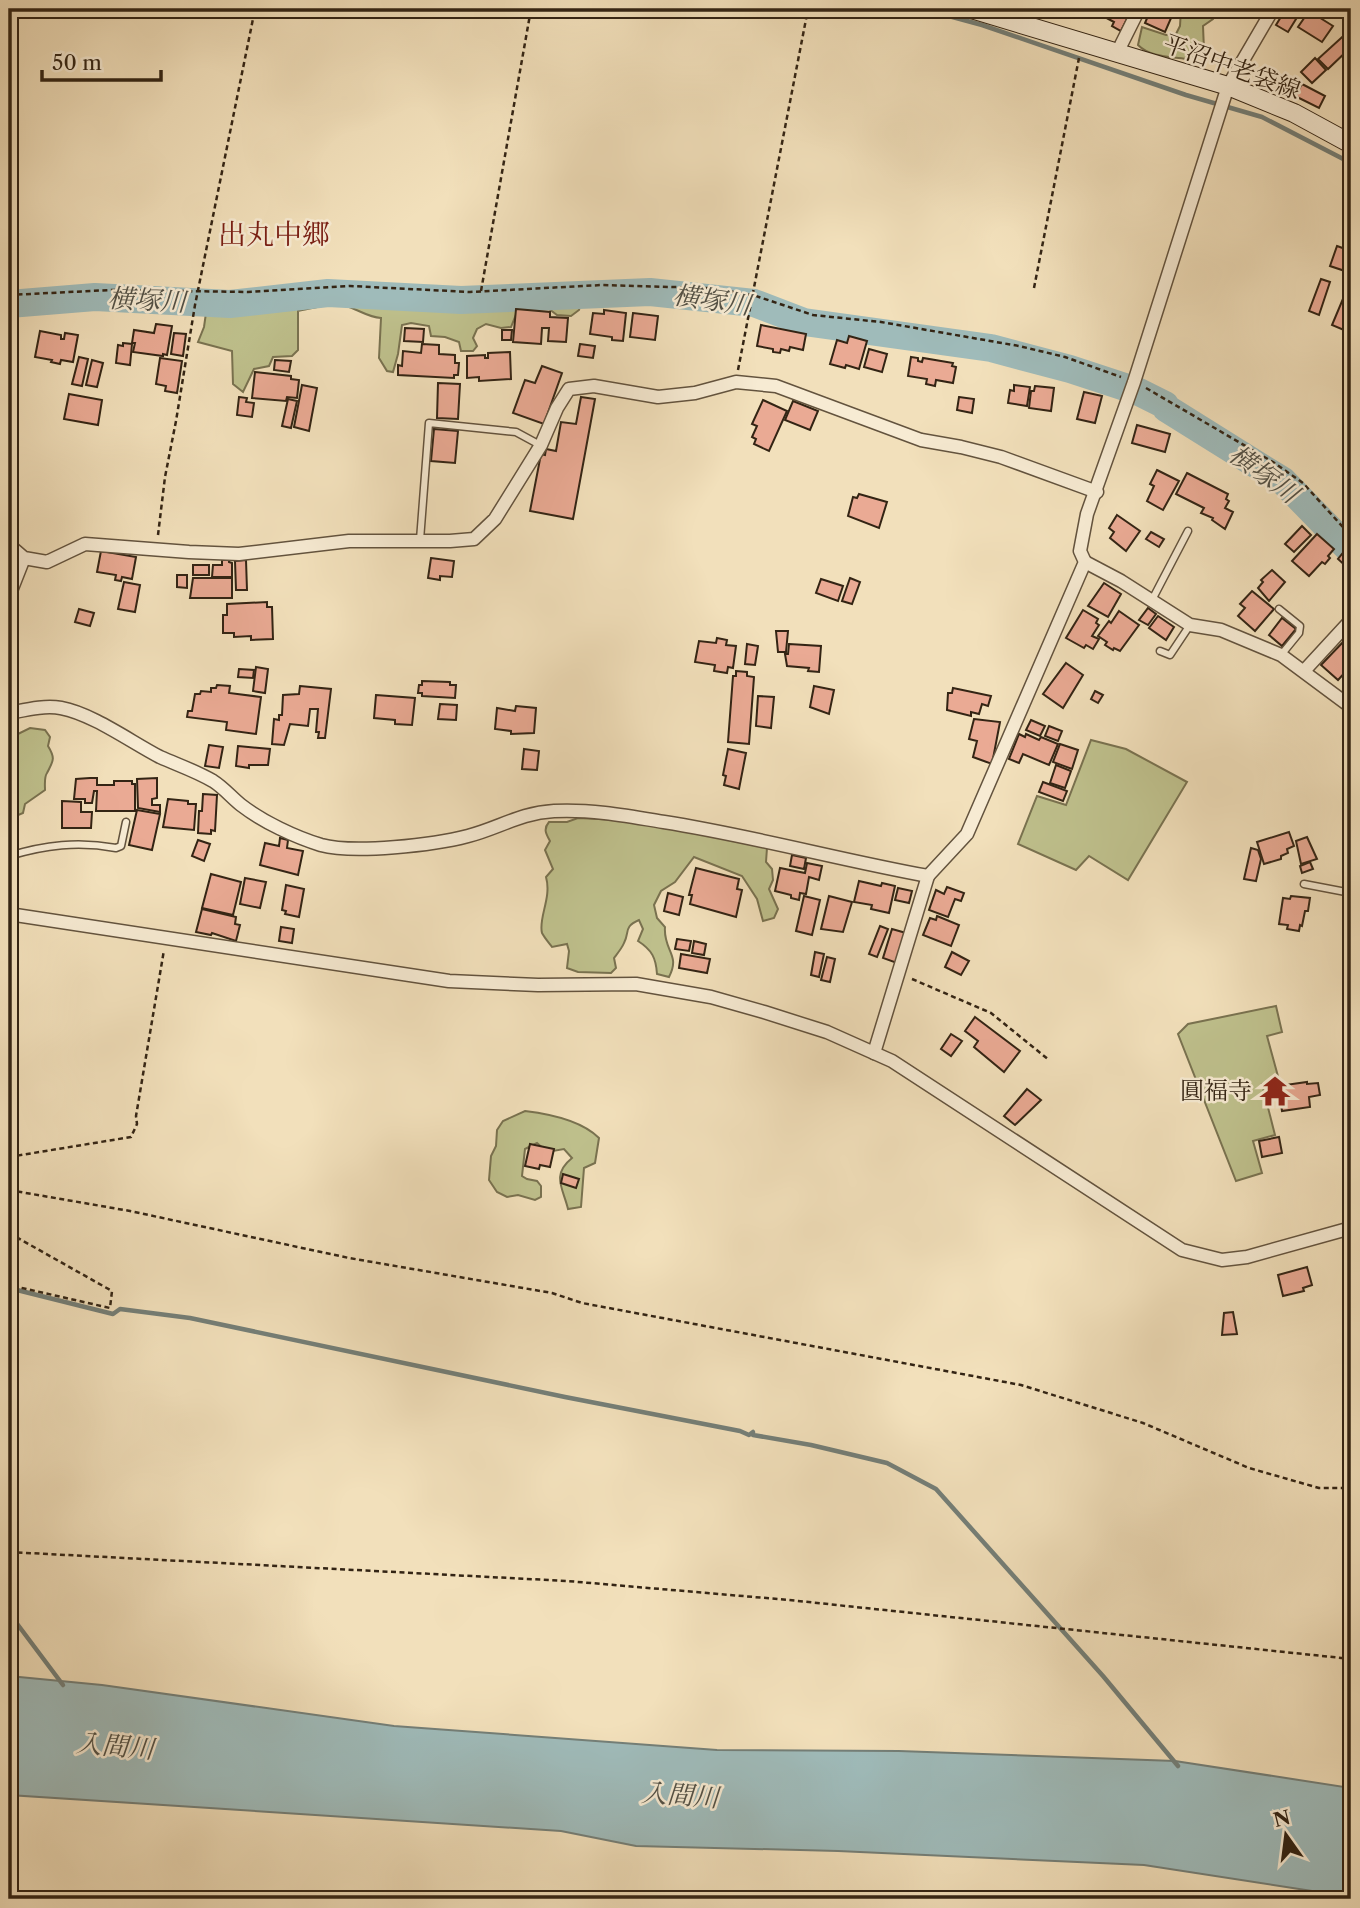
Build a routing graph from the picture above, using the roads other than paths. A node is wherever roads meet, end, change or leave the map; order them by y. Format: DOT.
graph roads {
  1 [pos="971,9"];
  2 [pos="1139,9"];
  3 [pos="1269,11"];
  4 [pos="1117,53"];
  5 [pos="1228,86"];
  6 [pos="1351,145"];
  7 [pos="541,445"];
  8 [pos="1097,492"];
  9 [pos="1188,531"];
  10 [pos="420,540"];
  11 [pos="9,545"];
  12 [pos="24,558"];
  13 [pos="1085,562"];
  14 [pos="9,596"];
  15 [pos="1153,600"];
  16 [pos="1279,609"];
  17 [pos="1351,620"];
  18 [pos="1190,625"];
  19 [pos="1160,650"];
  20 [pos="1281,655"];
  21 [pos="1304,671"];
  22 [pos="1351,707"];
  23 [pos="9,713"];
  24 [pos="126,822"];
  25 [pos="9,856"];
  26 [pos="928,876"];
  27 [pos="1304,884"];
  28 [pos="1351,893"];
  29 [pos="9,914"];
  30 [pos="874,1053"];
  31 [pos="1351,1231"];
  1 -- 4 [label="main road, 平沼中老袋線"];
  2 -- 4 [label="street"];
  3 -- 5 [label="street"];
  4 -- 5 [label="main road, 平沼中老袋線"];
  5 -- 6 [label="main road, 平沼中老袋線"];
  5 -- 8 [label="street"];
  7 -- 8 [label="street"];
  7 -- 10 [label="street"];
  7 -- 10 [label="lane"];
  8 -- 13 [label="street"];
  9 -- 15 [label="lane"];
  10 -- 12 [label="street"];
  11 -- 12 [label="street"];
  12 -- 14 [label="street"];
  13 -- 15 [label="street"];
  13 -- 26 [label="street"];
  15 -- 18 [label="street"];
  16 -- 20 [label="lane"];
  17 -- 21 [label="street"];
  18 -- 19 [label="lane"];
  18 -- 20 [label="street"];
  20 -- 21 [label="street"];
  21 -- 22 [label="street"];
  23 -- 26 [label="street"];
  24 -- 25 [label="lane"];
  26 -- 30 [label="street"];
  27 -- 28 [label="lane"];
  29 -- 30 [label="street"];
  30 -- 31 [label="street"];
}
